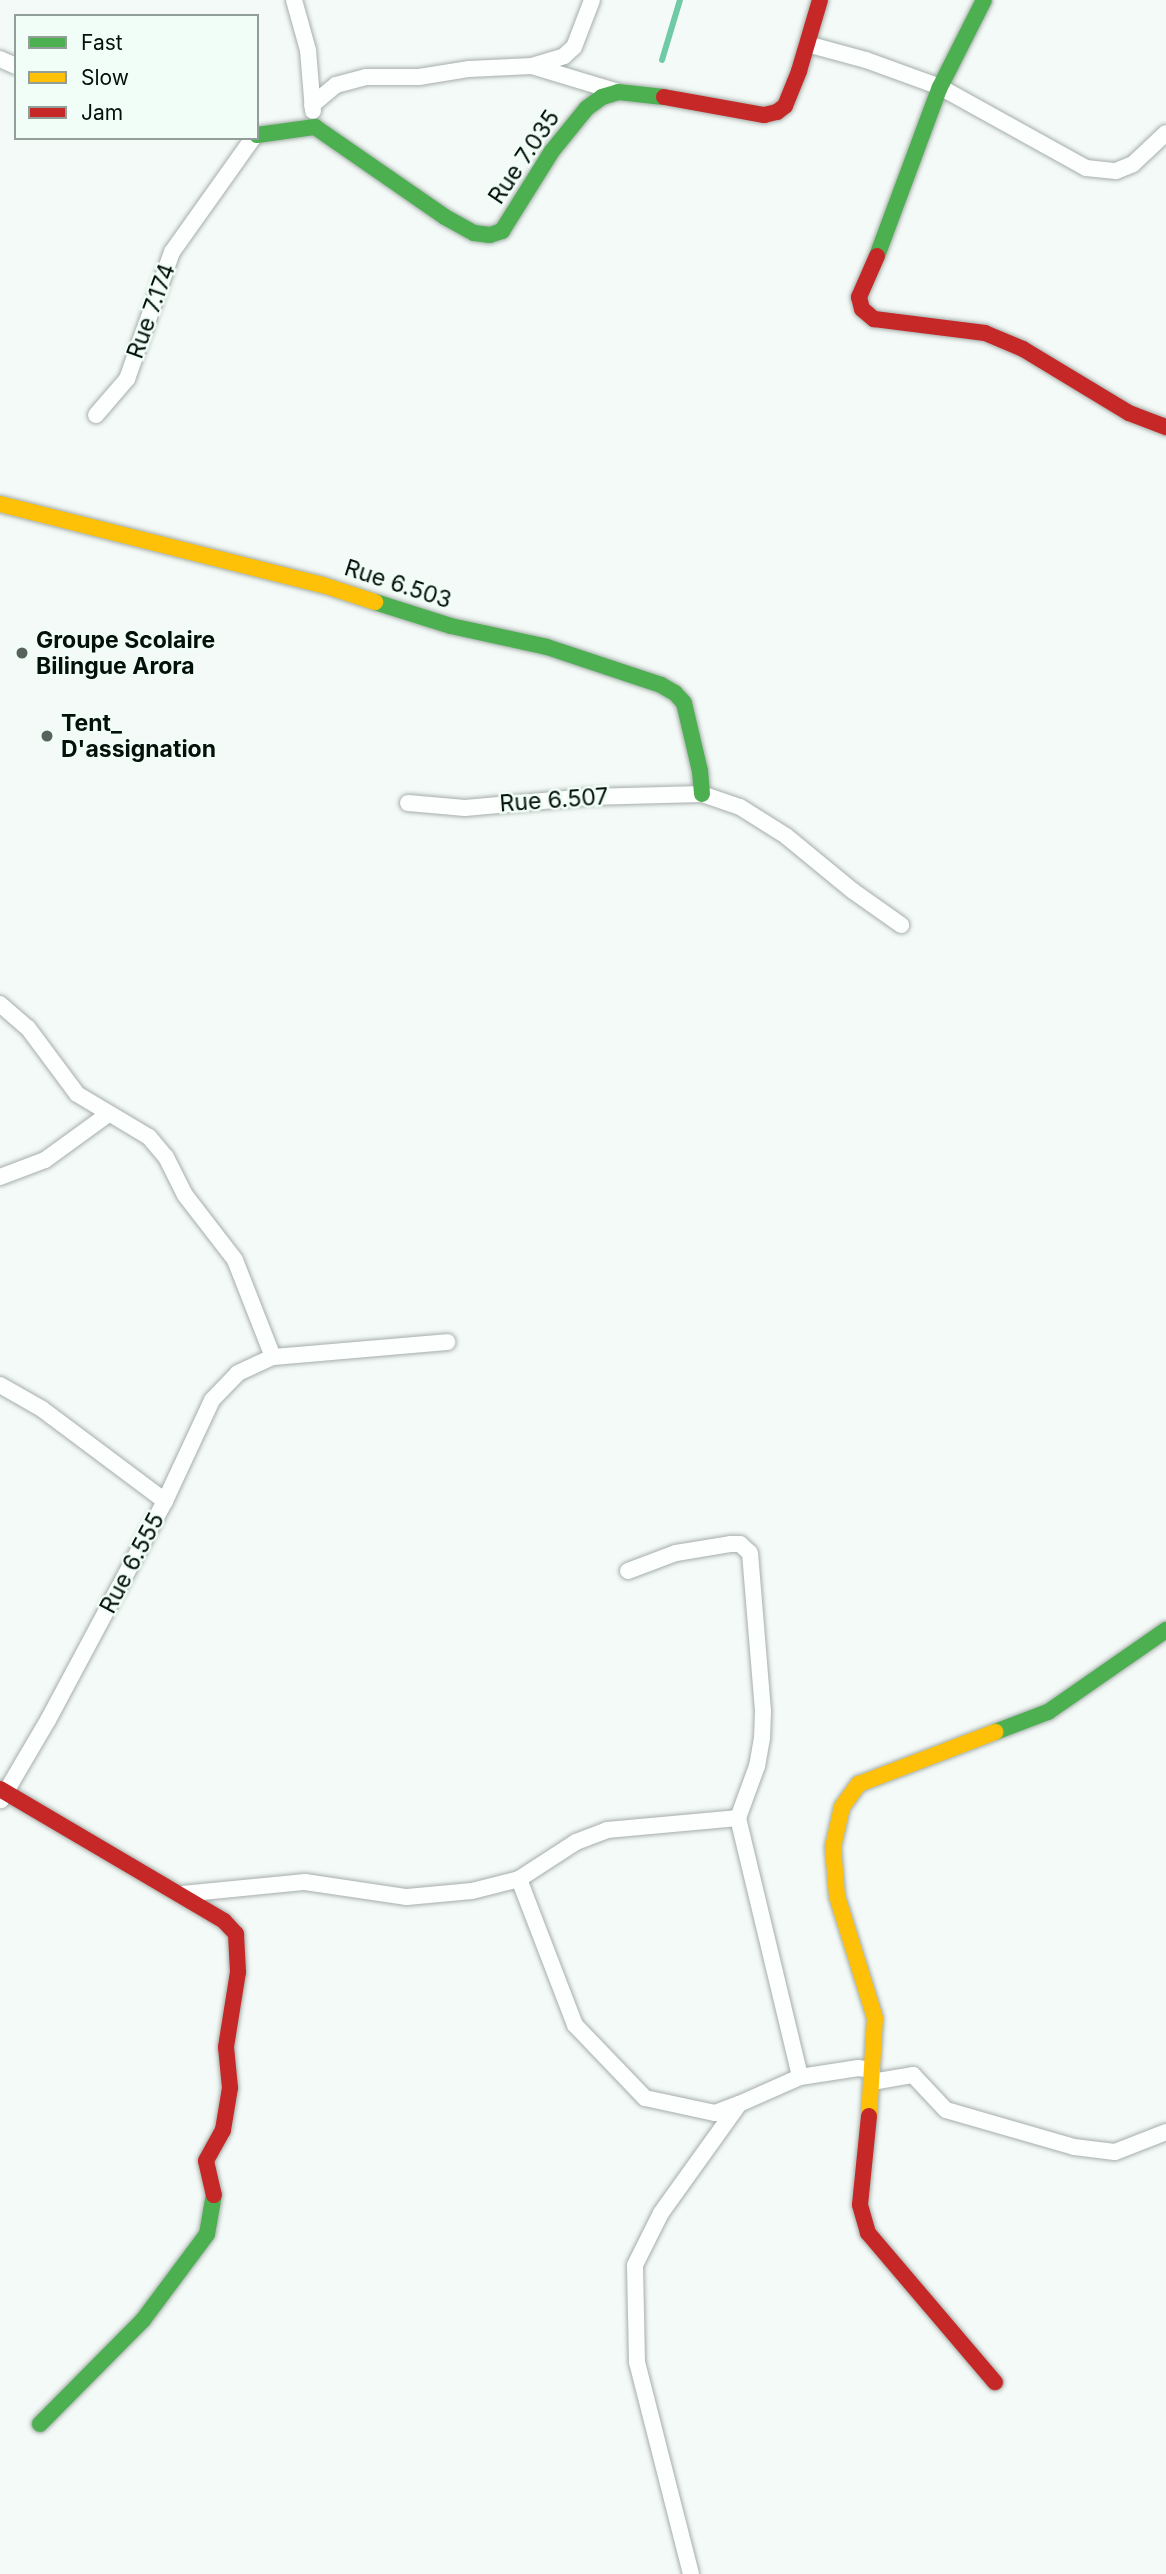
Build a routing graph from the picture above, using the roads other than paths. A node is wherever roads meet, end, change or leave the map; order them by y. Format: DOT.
graph roads {
  1 [pos="294,0"];
  2 [pos="592,0"];
  3 [pos="820,0"];
  4 [pos="984,0"];
  5 [pos="807,44"];
  6 [pos="532,66"];
  7 [pos="310,82"];
  8 [pos="336,85"];
  9 [pos="940,87"];
  10 [pos="618,92"];
  11 [pos="312,105"];
  12 [pos="315,127"];
  13 [pos="1166,133"];
  14 [pos="259,135"];
  15 [pos="252,140"];
  16 [pos="96,415"];
  17 [pos="1166,427"];
  18 [pos="0,504"];
  19 [pos="702,794"];
  20 [pos="408,803"];
  21 [pos="901,925"];
  22 [pos="0,1004"];
  23 [pos="107,1115"];
  24 [pos="0,1177"];
  25 [pos="447,1342"];
  26 [pos="274,1357"];
  27 [pos="0,1385"];
  28 [pos="166,1501"];
  29 [pos="628,1571"];
  30 [pos="1166,1630"];
  31 [pos="2,1794"];
  32 [pos="737,1818"];
  33 [pos="519,1879"];
  34 [pos="182,1894"];
  35 [pos="872,2076"];
  36 [pos="800,2077"];
  37 [pos="739,2104"];
  38 [pos="1166,2132"];
  39 [pos="995,2382"];
  40 [pos="40,2424"];
  41 [pos="691,2574"];
  1 -- 7 [label="street"];
  2 -- 6 [label="street"];
  3 -- 5 [label="street"];
  4 -- 9 [label="street"];
  5 -- 9 [label="street"];
  5 -- 10 [label="street"];
  6 -- 8 [label="street"];
  6 -- 10 [label="street"];
  7 -- 8 [label="street"];
  7 -- 11 [label="street"];
  8 -- 11 [label="street"];
  9 -- 13 [label="street"];
  9 -- 17 [label="street"];
  10 -- 12 [label="street, Rue 7.035"];
  11 -- 12 [label="street"];
  12 -- 14 [label="street"];
  15 -- 16 [label="street, Rue 7.174"];
  18 -- 19 [label="street, Rue 6.503"];
  19 -- 20 [label="street, Rue 6.507"];
  19 -- 21 [label="street, Rue 6.507"];
  22 -- 23 [label="street"];
  23 -- 24 [label="street"];
  23 -- 26 [label="street"];
  25 -- 26 [label="street"];
  26 -- 28 [label="street"];
  27 -- 28 [label="street, Rue 6.555"];
  28 -- 31 [label="street, Rue 6.555"];
  29 -- 32 [label="street"];
  30 -- 35 [label="street"];
  31 -- 34 [label="street"];
  32 -- 33 [label="street"];
  32 -- 36 [label="street"];
  33 -- 34 [label="street"];
  33 -- 37 [label="street"];
  34 -- 40 [label="street"];
  35 -- 36 [label="street"];
  35 -- 38 [label="street"];
  35 -- 39 [label="street"];
  36 -- 37 [label="street"];
  37 -- 41 [label="street"];
}
